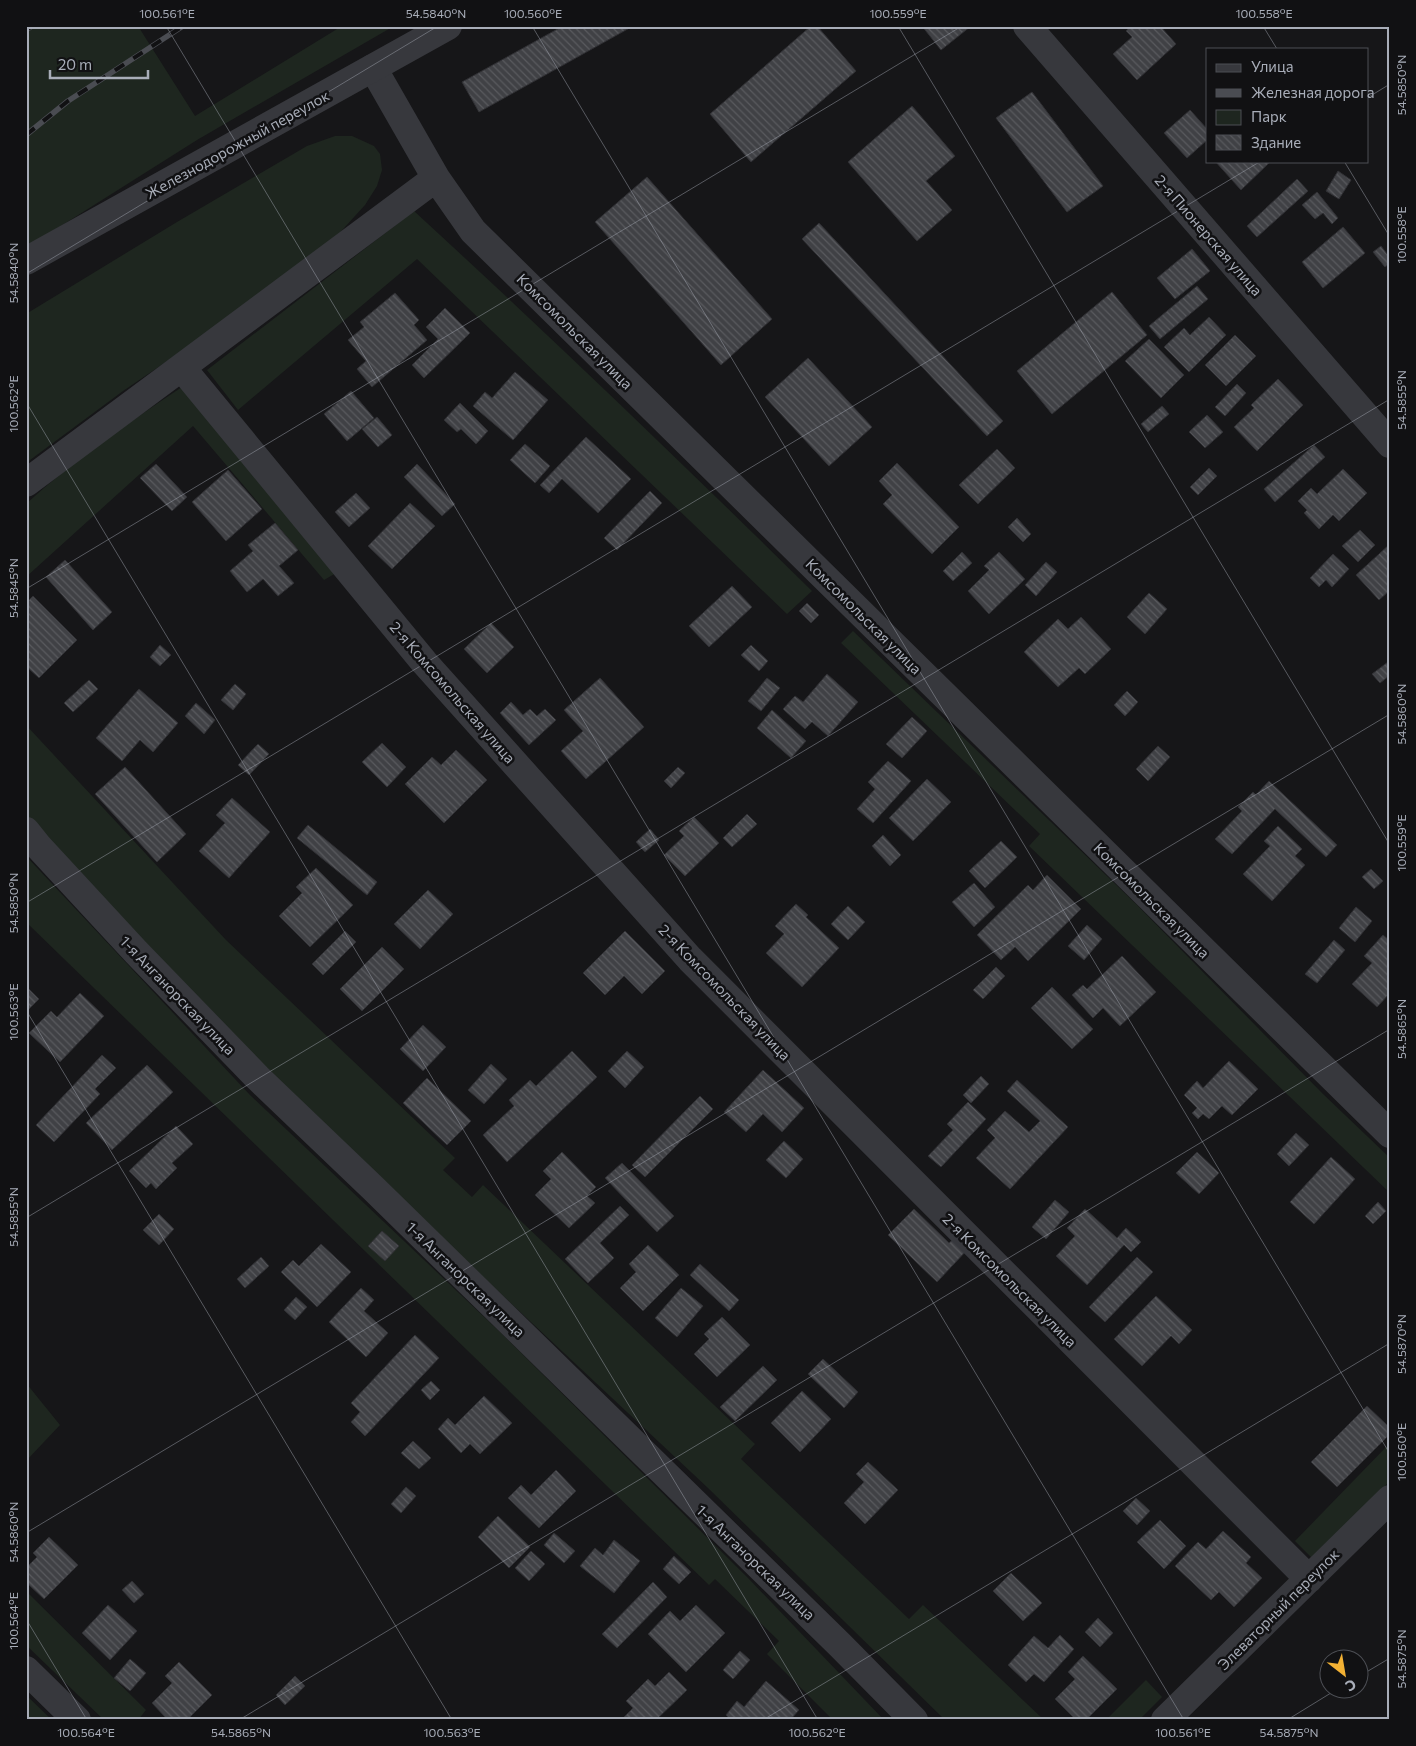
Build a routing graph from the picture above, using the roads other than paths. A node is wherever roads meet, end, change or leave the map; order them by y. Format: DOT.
graph roads {
  1 [pos="448,26"];
  2 [pos="1028,26"];
  3 [pos="373,68"];
  4 [pos="436,178"];
  5 [pos="26,260"];
  6 [pos="182,368"];
  7 [pos="1390,444"];
  8 [pos="26,483"];
  9 [pos="26,831"];
  10 [pos="1390,1134"];
  11 [pos="1388,1504"];
  12 [pos="1309,1579"];
  13 [pos="26,1670"];
  14 [pos="77,1720"];
  15 [pos="914,1720"];
  16 [pos="1165,1720"];
  1 -- 3 [label="street, Железнодорожный переулок"];
  2 -- 7 [label="street, 2-я Пионерская улица"];
  3 -- 4 [label="street, Комсомольская улица"];
  3 -- 5 [label="street, Железнодорожный переулок"];
  4 -- 6 [label="street"];
  4 -- 10 [label="street, Комсомольская улица"];
  6 -- 8 [label="street"];
  6 -- 12 [label="street, 2-я Комсомольская улица"];
  9 -- 15 [label="street, 1-я Анганорская улица"];
  11 -- 12 [label="street, Элеваторный переулок"];
  12 -- 16 [label="street, Элеваторный переулок"];
  13 -- 14 [label="street"];
}
